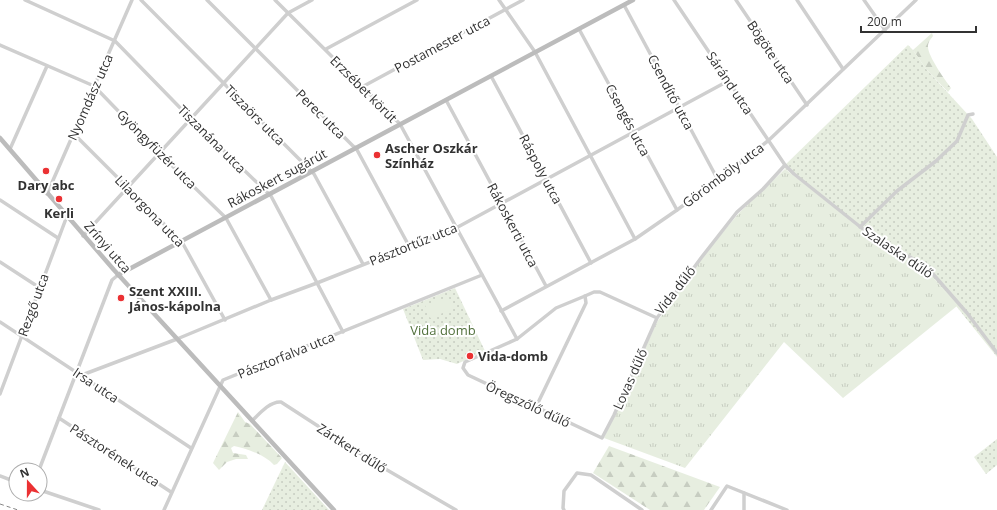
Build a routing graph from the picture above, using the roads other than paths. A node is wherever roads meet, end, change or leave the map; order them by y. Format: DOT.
graph roads {
  1 [pos="26,0"];
  2 [pos="132,0"];
  3 [pos="141,0"];
  4 [pos="207,0"];
  5 [pos="275,0"];
  6 [pos="312,0"];
  7 [pos="417,0"];
  8 [pos="499,0"];
  9 [pos="523,0"];
  10 [pos="633,0"];
  11 [pos="674,0"];
  12 [pos="736,0"];
  13 [pos="797,0"];
  14 [pos="864,0"];
  15 [pos="916,0"];
  16 [pos="624,5"];
  17 [pos="506,10"];
  18 [pos="288,13"];
  19 [pos="579,29"];
  20 [pos="885,30"];
  21 [pos="115,41"];
  22 [pos="0,45"];
  23 [pos="255,49"];
  24 [pos="326,49"];
  25 [pos="535,52"];
  26 [pos="47,66"];
  27 [pos="844,69"];
  28 [pos="491,76"];
  29 [pos="728,81"];
  30 [pos="223,83"];
  31 [pos="94,86"];
  32 [pos="362,87"];
  33 [pos="446,100"];
  34 [pos="806,104"];
  35 [pos="679,107"];
  36 [pos="973,114"];
  37 [pos="191,119"];
  38 [pos="400,124"];
  39 [pos="635,132"];
  40 [pos="74,133"];
  41 [pos="0,138"];
  42 [pos="769,140"];
  43 [pos="356,148"];
  44 [pos="10,149"];
  45 [pos="160,153"];
  46 [pos="590,156"];
  47 [pos="785,165"];
  48 [pos="312,172"];
  49 [pos="546,179"];
  50 [pos="718,180"];
  51 [pos="128,188"];
  52 [pos="47,194"];
  53 [pos="269,195"];
  54 [pos="0,200"];
  55 [pos="502,203"];
  56 [pos="677,210"];
  57 [pos="67,216"];
  58 [pos="226,218"];
  59 [pos="860,227"];
  60 [pos="456,228"];
  61 [pos="83,236"];
  62 [pos="58,238"];
  63 [pos="635,238"];
  64 [pos="182,242"];
  65 [pos="409,246"];
  66 [pos="0,262"];
  67 [pos="591,262"];
  68 [pos="363,264"];
  69 [pos="118,275"];
  70 [pos="482,275"];
  71 [pos="317,284"];
  72 [pos="546,286"];
  73 [pos="40,288"];
  74 [pos="586,296"];
  75 [pos="271,300"];
  76 [pos="501,311"];
  77 [pos="657,318"];
  78 [pos="225,320"];
  79 [pos="0,322"];
  80 [pos="343,332"];
  81 [pos="22,337"];
  82 [pos="177,339"];
  83 [pos="517,339"];
  84 [pos="997,353"];
  85 [pos="465,362"];
  86 [pos="77,372"];
  87 [pos="82,375"];
  88 [pos="0,379"];
  89 [pos="5,382"];
  90 [pos="219,386"];
  91 [pos="0,394"];
  92 [pos="536,408"];
  93 [pos="59,418"];
  94 [pos="252,421"];
  95 [pos="602,438"];
  96 [pos="191,448"];
  97 [pos="42,462"];
  98 [pos="171,492"];
  99 [pos="48,493"];
  100 [pos="744,493"];
  101 [pos="99,510"];
  102 [pos="164,510"];
  103 [pos="334,510"];
  104 [pos="456,510"];
  105 [pos="564,510"];
  106 [pos="642,510"];
  107 [pos="711,510"];
  108 [pos="744,510"];
  109 [pos="787,510"];
  1 -- 21 [label="street, Tiszanána utca"];
  2 -- 21 [label="street, Nyomdász utca"];
  3 -- 30 [label="street, Tiszaörs utca"];
  4 -- 23 [label="street, Perec utca"];
  5 -- 18 [label="street, Erzsébet körút"];
  6 -- 18 [label="street"];
  7 -- 24 [label="street"];
  8 -- 17 [label="street"];
  9 -- 17 [label="street, Postamester utca"];
  10 -- 16 [label="street, Rákoskert sugárút"];
  11 -- 29 [label="street, Sáránd utca"];
  12 -- 34 [label="street, Bögöte utca"];
  13 -- 27 [label="street"];
  14 -- 20 [label="street"];
  15 -- 20 [label="street, Görömböly utca"];
  16 -- 19 [label="street, Rákoskert sugárút"];
  16 -- 35 [label="street, Csendítő utca"];
  17 -- 25 [label="street"];
  17 -- 32 [label="street, Postamester utca"];
  18 -- 23 [label="street"];
  18 -- 24 [label="street, Erzsébet körút"];
  19 -- 25 [label="street, Rákoskert sugárút"];
  19 -- 39 [label="street, Csengés utca"];
  20 -- 27 [label="street, Görömböly utca"];
  21 -- 31 [label="street, Nyomdász utca"];
  21 -- 37 [label="street, Tiszanána utca"];
  22 -- 26 [label="street, Gyöngyfüzér utca"];
  23 -- 30 [label="street"];
  23 -- 43 [label="street, Perec utca"];
  24 -- 32 [label="street, Erzsébet körút"];
  25 -- 28 [label="street, Rákoskert sugárút"];
  25 -- 46 [label="street"];
  26 -- 31 [label="street, Gyöngyfüzér utca"];
  26 -- 44 [label="street"];
  27 -- 34 [label="street, Görömböly utca"];
  28 -- 33 [label="street, Rákoskert sugárút"];
  28 -- 49 [label="street, Ráspoly utca"];
  29 -- 35 [label="street, Pásztortűz utca"];
  29 -- 42 [label="street, Sáránd utca"];
  30 -- 37 [label="street"];
  30 -- 48 [label="street, Tiszaörs utca"];
  31 -- 40 [label="street, Nyomdász utca"];
  31 -- 45 [label="street, Gyöngyfüzér utca"];
  32 -- 38 [label="street, Erzsébet körút"];
  33 -- 38 [label="street, Rákoskert sugárút"];
  33 -- 55 [label="street, Rákoskerti utca"];
  34 -- 42 [label="street, Görömböly utca"];
  35 -- 39 [label="street, Pásztortűz utca"];
  35 -- 50 [label="street, Csendítő utca"];
  36 -- 59 [label="street"];
  37 -- 45 [label="street"];
  37 -- 53 [label="street, Tiszanána utca"];
  38 -- 43 [label="street, Rákoskert sugárút"];
  38 -- 60 [label="street, Erzsébet körút"];
  39 -- 46 [label="street, Pásztortűz utca"];
  39 -- 56 [label="street, Csengés utca"];
  40 -- 51 [label="street, Lilaorgona utca"];
  40 -- 52 [label="street, Nyomdász utca"];
  41 -- 44 [label="street, Zrínyi utca"];
  42 -- 47 [label="street, Sáránd utca"];
  42 -- 50 [label="street, Görömböly utca"];
  43 -- 48 [label="street, Rákoskert sugárút"];
  43 -- 65 [label="street, Perec utca"];
  44 -- 52 [label="street, Zrínyi utca"];
  45 -- 51 [label="street"];
  45 -- 58 [label="street, Gyöngyfüzér utca"];
  46 -- 49 [label="street, Pásztortűz utca"];
  46 -- 63 [label="street"];
  47 -- 59 [label="street, Szalaska dűlő"];
  47 -- 77 [label="street, Vida dűlő"];
  48 -- 53 [label="street, Rákoskert sugárút"];
  48 -- 68 [label="street, Tiszaörs utca"];
  49 -- 55 [label="street, Pásztortűz utca"];
  49 -- 67 [label="street, Ráspoly utca"];
  50 -- 56 [label="street, Görömböly utca"];
  51 -- 61 [label="street"];
  51 -- 64 [label="street, Lilaorgona utca"];
  52 -- 57 [label="street, Zrínyi utca"];
  53 -- 58 [label="street, Rákoskert sugárút"];
  53 -- 71 [label="street, Tiszanána utca"];
  54 -- 62 [label="street"];
  55 -- 60 [label="street, Pásztortűz utca"];
  55 -- 72 [label="street, Rákoskerti utca"];
  56 -- 63 [label="street, Görömböly utca"];
  57 -- 61 [label="street, Zrínyi utca"];
  57 -- 62 [label="street, Rezgő utca"];
  58 -- 64 [label="street, Rákoskert sugárút"];
  58 -- 75 [label="street, Gyöngyfüzér utca"];
  59 -- 84 [label="street, Szalaska dűlő"];
  60 -- 65 [label="street, Pásztortűz utca"];
  60 -- 70 [label="street, Erzsébet körút"];
  61 -- 69 [label="street, Zrínyi utca"];
  62 -- 73 [label="street, Rezgő utca"];
  63 -- 67 [label="street, Görömböly utca"];
  64 -- 69 [label="street, Rákoskert sugárút"];
  64 -- 78 [label="street, Lilaorgona utca"];
  65 -- 68 [label="street, Pásztortűz utca"];
  66 -- 73 [label="street"];
  67 -- 72 [label="street, Görömböly utca"];
  68 -- 71 [label="street, Pásztortűz utca"];
  69 -- 82 [label="street, Zrínyi utca"];
  69 -- 86 [label="street"];
  70 -- 76 [label="street, Erzsébet körút"];
  70 -- 80 [label="street, Pásztorfalva utca"];
  71 -- 75 [label="street, Pásztortűz utca"];
  71 -- 80 [label="street, Tiszanána utca"];
  72 -- 76 [label="street, Görömböly utca"];
  73 -- 81 [label="street, Rezgő utca"];
  74 -- 77 [label="street, Vida dűlő"];
  74 -- 83 [label="street, Vida dűlő"];
  74 -- 92 [label="street"];
  75 -- 78 [label="street, Pásztortűz utca"];
  76 -- 83 [label="street, Erzsébet körút"];
  77 -- 95 [label="street, Lovas dűlő"];
  78 -- 82 [label="street, Pásztortűz utca"];
  79 -- 81 [label="street, Irsa utca"];
  80 -- 90 [label="street, Pásztorfalva utca"];
  81 -- 86 [label="street, Irsa utca"];
  81 -- 89 [label="street, Rezgő utca"];
  82 -- 87 [label="street, Pásztortűz utca"];
  82 -- 90 [label="street, Zrínyi utca"];
  83 -- 85 [label="street, Vida dűlő"];
  85 -- 92 [label="street, Öregszőlő dűlő"];
  86 -- 87 [label="street, Irsa utca"];
  86 -- 93 [label="street"];
  87 -- 96 [label="street, Irsa utca"];
  88 -- 89 [label="street"];
  89 -- 91 [label="street, Rezgő utca"];
  90 -- 94 [label="street, Zrínyi utca"];
  90 -- 96 [label="street"];
  92 -- 95 [label="street, Öregszőlő dűlő"];
  93 -- 97 [label="street"];
  93 -- 98 [label="street, Pásztorének utca"];
  94 -- 103 [label="street, Zrínyi utca"];
  94 -- 104 [label="street, Zártkert dűlő"];
  96 -- 98 [label="street"];
  98 -- 102 [label="street"];
  99 -- 101 [label="street"];
  100 -- 107 [label="street"];
  100 -- 108 [label="street"];
  100 -- 109 [label="street"];
  105 -- 106 [label="street"];
}
